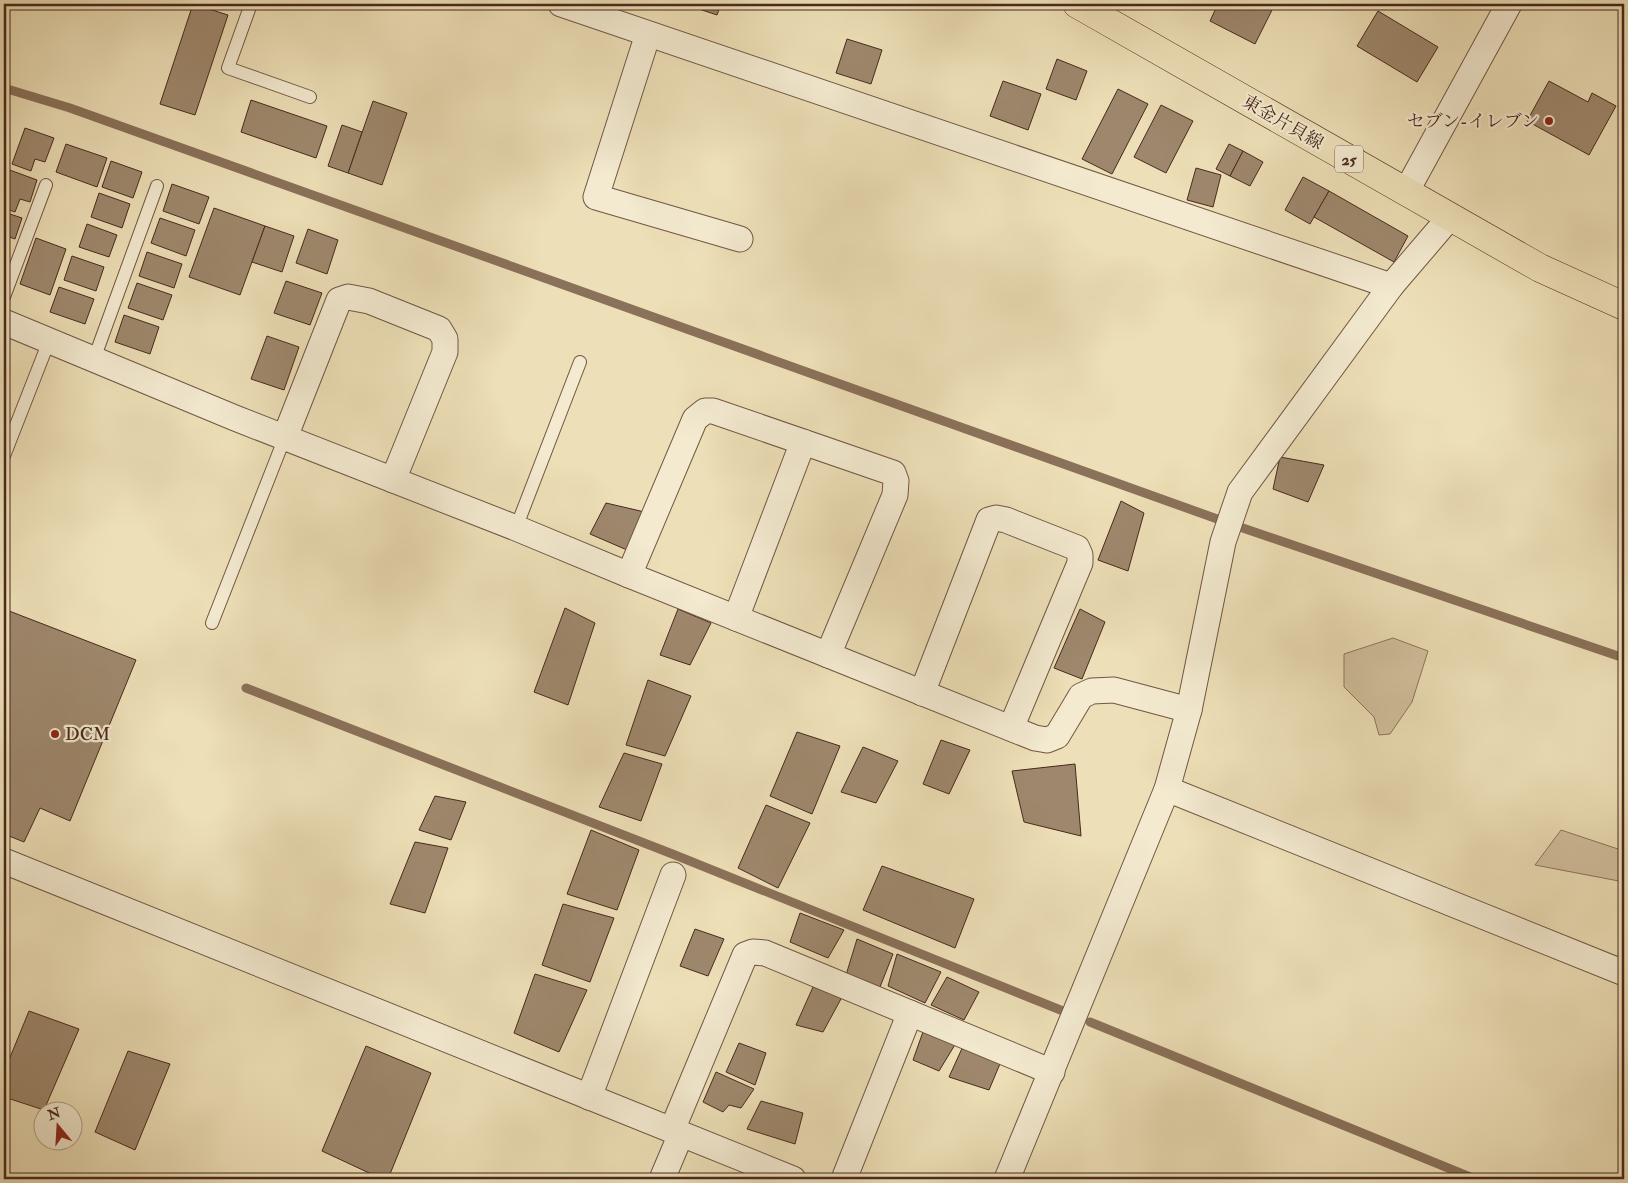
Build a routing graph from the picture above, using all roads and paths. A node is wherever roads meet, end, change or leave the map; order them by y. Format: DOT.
graph roads {
  1 [pos="251,4"];
  2 [pos="561,4"];
  3 [pos="1077,4"];
  4 [pos="1509,4"];
  5 [pos="648,34"];
  6 [pos="310,98"];
  7 [pos="46,185"];
  8 [pos="157,186"];
  9 [pos="1406,192"];
  10 [pos="1450,217"];
  11 [pos="740,240"];
  12 [pos="1391,286"];
  13 [pos="4,297"];
  14 [pos="1624,306"];
  15 [pos="4,322"];
  16 [pos="49,341"];
  17 [pos="94,359"];
  18 [pos="580,362"];
  19 [pos="285,437"];
  20 [pos="803,442"];
  21 [pos="4,456"];
  22 [pos="393,480"];
  23 [pos="516,528"];
  24 [pos="629,576"];
  25 [pos="736,618"];
  26 [pos="212,623"];
  27 [pos="828,655"];
  28 [pos="922,693"];
  29 [pos="1188,710"];
  30 [pos="1011,728"];
  31 [pos="1168,789"];
  32 [pos="4,861"];
  33 [pos="673,875"];
  34 [pos="1624,973"];
  35 [pos="910,1013"];
  36 [pos="1052,1072"];
  37 [pos="589,1097"];
  38 [pos="677,1132"];
  39 [pos="662,1179"];
  40 [pos="793,1179"];
  41 [pos="844,1179"];
  42 [pos="1007,1179"];
  1 -- 6 [label="lane"];
  2 -- 5 [label="street"];
  3 -- 9 [label="main road, 東金片貝線 / 25"];
  4 -- 9 [label="street"];
  5 -- 11 [label="street"];
  5 -- 12 [label="street"];
  7 -- 13 [label="lane"];
  8 -- 17 [label="lane"];
  9 -- 10 [label="main road, 東金片貝線 / 25"];
  10 -- 12 [label="street"];
  10 -- 14 [label="main road, 東金片貝線 / 25"];
  12 -- 29 [label="street"];
  15 -- 16 [label="street"];
  16 -- 17 [label="street"];
  16 -- 21 [label="lane"];
  17 -- 19 [label="street"];
  18 -- 23 [label="lane"];
  19 -- 22 [label="street"];
  19 -- 22 [label="street"];
  19 -- 26 [label="lane"];
  20 -- 24 [label="street"];
  20 -- 25 [label="street"];
  20 -- 27 [label="street"];
  22 -- 23 [label="street"];
  23 -- 24 [label="street"];
  24 -- 25 [label="street"];
  25 -- 27 [label="street"];
  27 -- 28 [label="street"];
  28 -- 30 [label="street"];
  28 -- 30 [label="street"];
  29 -- 30 [label="street"];
  29 -- 31 [label="street"];
  31 -- 34 [label="street"];
  31 -- 36 [label="street"];
  32 -- 37 [label="street"];
  33 -- 37 [label="street"];
  35 -- 36 [label="street"];
  35 -- 38 [label="street"];
  35 -- 41 [label="street"];
  36 -- 42 [label="street"];
  37 -- 38 [label="street"];
  38 -- 39 [label="street"];
  38 -- 40 [label="street"];
}
